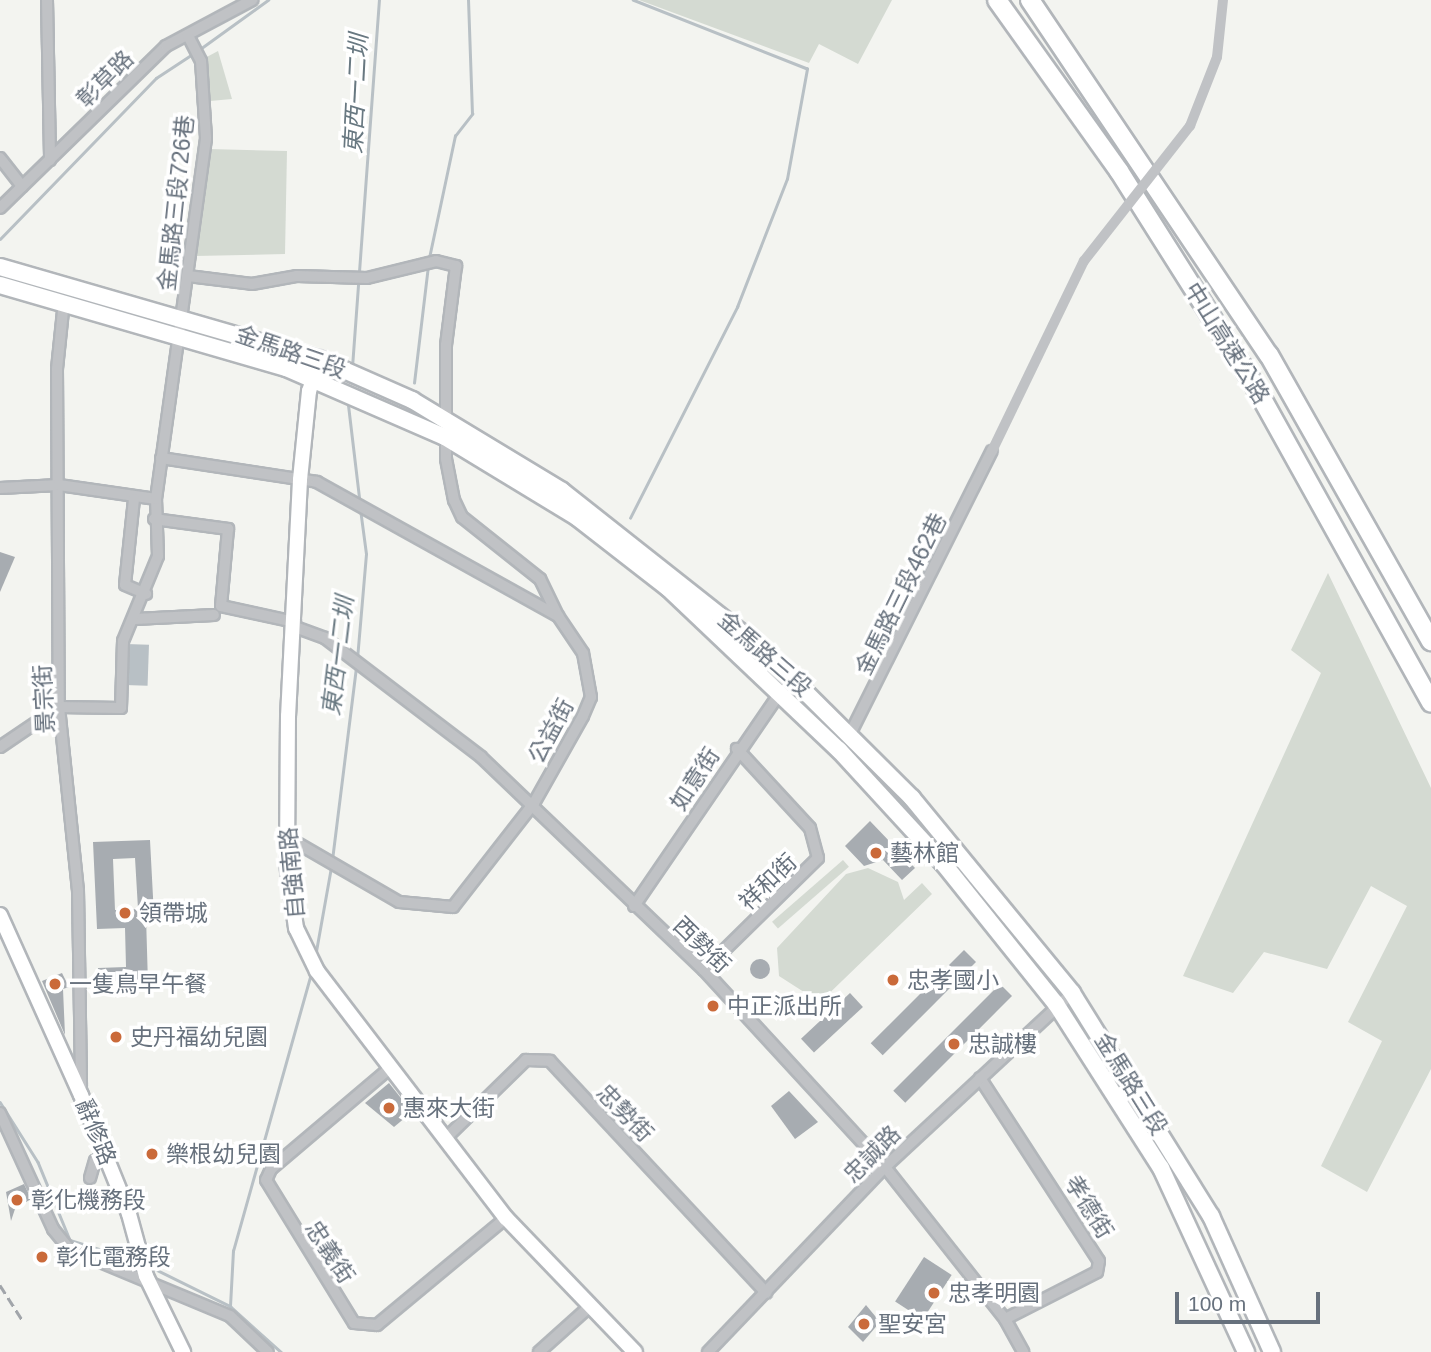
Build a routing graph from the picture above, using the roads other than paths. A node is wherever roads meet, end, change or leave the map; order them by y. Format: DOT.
graph roads {
  1 [pos="47,0"];
  2 [pos="251,0"];
  3 [pos="997,0"];
  4 [pos="1030,0"];
  5 [pos="1223,0"];
  6 [pos="188,35"];
  7 [pos="0,158"];
  8 [pos="50,160"];
  9 [pos="22,186"];
  10 [pos="0,208"];
  11 [pos="0,267"];
  12 [pos="188,276"];
  13 [pos="0,285"];
  14 [pos="64,301"];
  15 [pos="183,317"];
  16 [pos="177,336"];
  17 [pos="319,359"];
  18 [pos="313,379"];
  19 [pos="447,418"];
  20 [pos="445,437"];
  21 [pos="161,458"];
  22 [pos="300,480"];
  23 [pos="59,485"];
  24 [pos="0,488"];
  25 [pos="134,499"];
  26 [pos="156,499"];
  27 [pos="154,519"];
  28 [pos="650,566"];
  29 [pos="146,594"];
  30 [pos="217,610"];
  31 [pos="558,616"];
  32 [pos="135,619"];
  33 [pos="295,625"];
  34 [pos="1431,641"];
  35 [pos="792,675"];
  36 [pos="780,688"];
  37 [pos="1431,703"];
  38 [pos="58,707"];
  39 [pos="852,733"];
  40 [pos="0,747"];
  41 [pos="737,749"];
  42 [pos="839,750"];
  43 [pos="534,803"];
  44 [pos="287,837"];
  45 [pos="634,906"];
  46 [pos="0,915"];
  47 [pos="704,970"];
  48 [pos="1072,993"];
  49 [pos="1056,1004"];
  50 [pos="390,1068"];
  51 [pos="980,1078"];
  52 [pos="81,1096"];
  53 [pos="0,1113"];
  54 [pos="446,1138"];
  55 [pos="105,1154"];
  56 [pos="885,1167"];
  57 [pos="90,1178"];
  58 [pos="506,1218"];
  59 [pos="143,1267"];
  60 [pos="766,1293"];
  61 [pos="587,1308"];
  62 [pos="1004,1319"];
  63 [pos="1271,1348"];
  64 [pos="183,1352"];
  65 [pos="268,1352"];
  66 [pos="539,1352"];
  67 [pos="635,1352"];
  68 [pos="708,1352"];
  69 [pos="1023,1352"];
  70 [pos="1247,1352"];
  1 -- 8 [label="street"];
  2 -- 6 [label="street, 彰草路"];
  3 -- 37 [label="highway, 中山高速公路"];
  4 -- 34 [label="highway, 中山高速公路"];
  5 -- 39 [label="street, 金馬路三段462巷, bridge"];
  6 -- 8 [label="street, 彰草路"];
  6 -- 12 [label="street, 金馬路三段726巷"];
  7 -- 9 [label="street"];
  8 -- 9 [label="street, 彰草路"];
  9 -- 10 [label="street, 彰草路"];
  11 -- 15 [label="main road, 金馬路三段"];
  12 -- 15 [label="street, 金馬路三段726巷"];
  12 -- 19 [label="street"];
  13 -- 14 [label="main road, 金馬路三段"];
  14 -- 16 [label="main road, 金馬路三段"];
  14 -- 23 [label="street, 景宗街"];
  15 -- 16 [label="street, 金馬路三段726巷"];
  15 -- 17 [label="main road, 金馬路三段"];
  16 -- 18 [label="main road, 金馬路三段"];
  16 -- 21 [label="street, 金馬路三段726巷"];
  17 -- 18 [label="street, 自強南路"];
  17 -- 19 [label="main road, 金馬路三段"];
  18 -- 20 [label="main road, 金馬路三段"];
  18 -- 22 [label="street, 自強南路"];
  19 -- 20 [label="street"];
  19 -- 28 [label="main road, 金馬路三段"];
  20 -- 28 [label="main road, 金馬路三段"];
  20 -- 31 [label="street"];
  21 -- 22 [label="street, 公益街"];
  21 -- 26 [label="street, 金馬路三段726巷"];
  22 -- 31 [label="street, 公益街"];
  22 -- 33 [label="street, 自強南路"];
  23 -- 24 [label="street"];
  23 -- 25 [label="street"];
  23 -- 38 [label="street, 景宗街"];
  25 -- 26 [label="street"];
  25 -- 29 [label="street"];
  26 -- 27 [label="street, 金馬路三段726巷"];
  27 -- 29 [label="street, 金馬路三段726巷"];
  27 -- 30 [label="street"];
  28 -- 35 [label="main road, 金馬路三段"];
  28 -- 36 [label="main road, 金馬路三段"];
  29 -- 32 [label="street, 金馬路三段726巷"];
  30 -- 32 [label="street, 西勢街"];
  30 -- 33 [label="street, 西勢街"];
  31 -- 43 [label="street, 公益街"];
  32 -- 38 [label="street, 金馬路三段726巷"];
  33 -- 43 [label="street, 西勢街"];
  33 -- 44 [label="street, 自強南路"];
  35 -- 36 [label="street, 如意街"];
  35 -- 39 [label="main road, 金馬路三段"];
  36 -- 41 [label="street, 如意街"];
  36 -- 42 [label="main road, 金馬路三段"];
  38 -- 40 [label="street"];
  38 -- 52 [label="street, 景宗街"];
  39 -- 42 [label="street, 金馬路三段462巷"];
  39 -- 48 [label="main road, 金馬路三段"];
  41 -- 45 [label="street, 如意街"];
  41 -- 47 [label="street, 祥和街"];
  42 -- 49 [label="main road, 金馬路三段"];
  43 -- 44 [label="street, 公益街"];
  43 -- 45 [label="street, 西勢街"];
  44 -- 50 [label="street, 自強南路"];
  45 -- 47 [label="street, 西勢街"];
  46 -- 52 [label="street, 辭修路"];
  47 -- 56 [label="street, 西勢街"];
  48 -- 49 [label="street, 忠誠路"];
  48 -- 63 [label="main road, 金馬路三段"];
  49 -- 51 [label="street, 忠誠路"];
  49 -- 70 [label="main road, 金馬路三段"];
  50 -- 54 [label="street, 自強南路"];
  50 -- 58 [label="street, 忠義街"];
  51 -- 56 [label="street, 忠誠路"];
  51 -- 62 [label="street, 孝德街"];
  52 -- 55 [label="street, 辭修路"];
  53 -- 59 [label="street"];
  54 -- 58 [label="street, 自強南路"];
  54 -- 60 [label="street, 忠勢街"];
  55 -- 57 [label="street"];
  55 -- 59 [label="street, 辭修路"];
  56 -- 60 [label="street, 忠誠路"];
  56 -- 62 [label="street, 西勢街"];
  58 -- 61 [label="street, 自強南路"];
  59 -- 64 [label="street, 辭修路"];
  59 -- 65 [label="street"];
  60 -- 68 [label="street, 忠誠路"];
  61 -- 66 [label="street"];
  61 -- 67 [label="street, 自強南路"];
  62 -- 69 [label="street, 西勢街"];
  63 -- 70 [label="street"];
}
